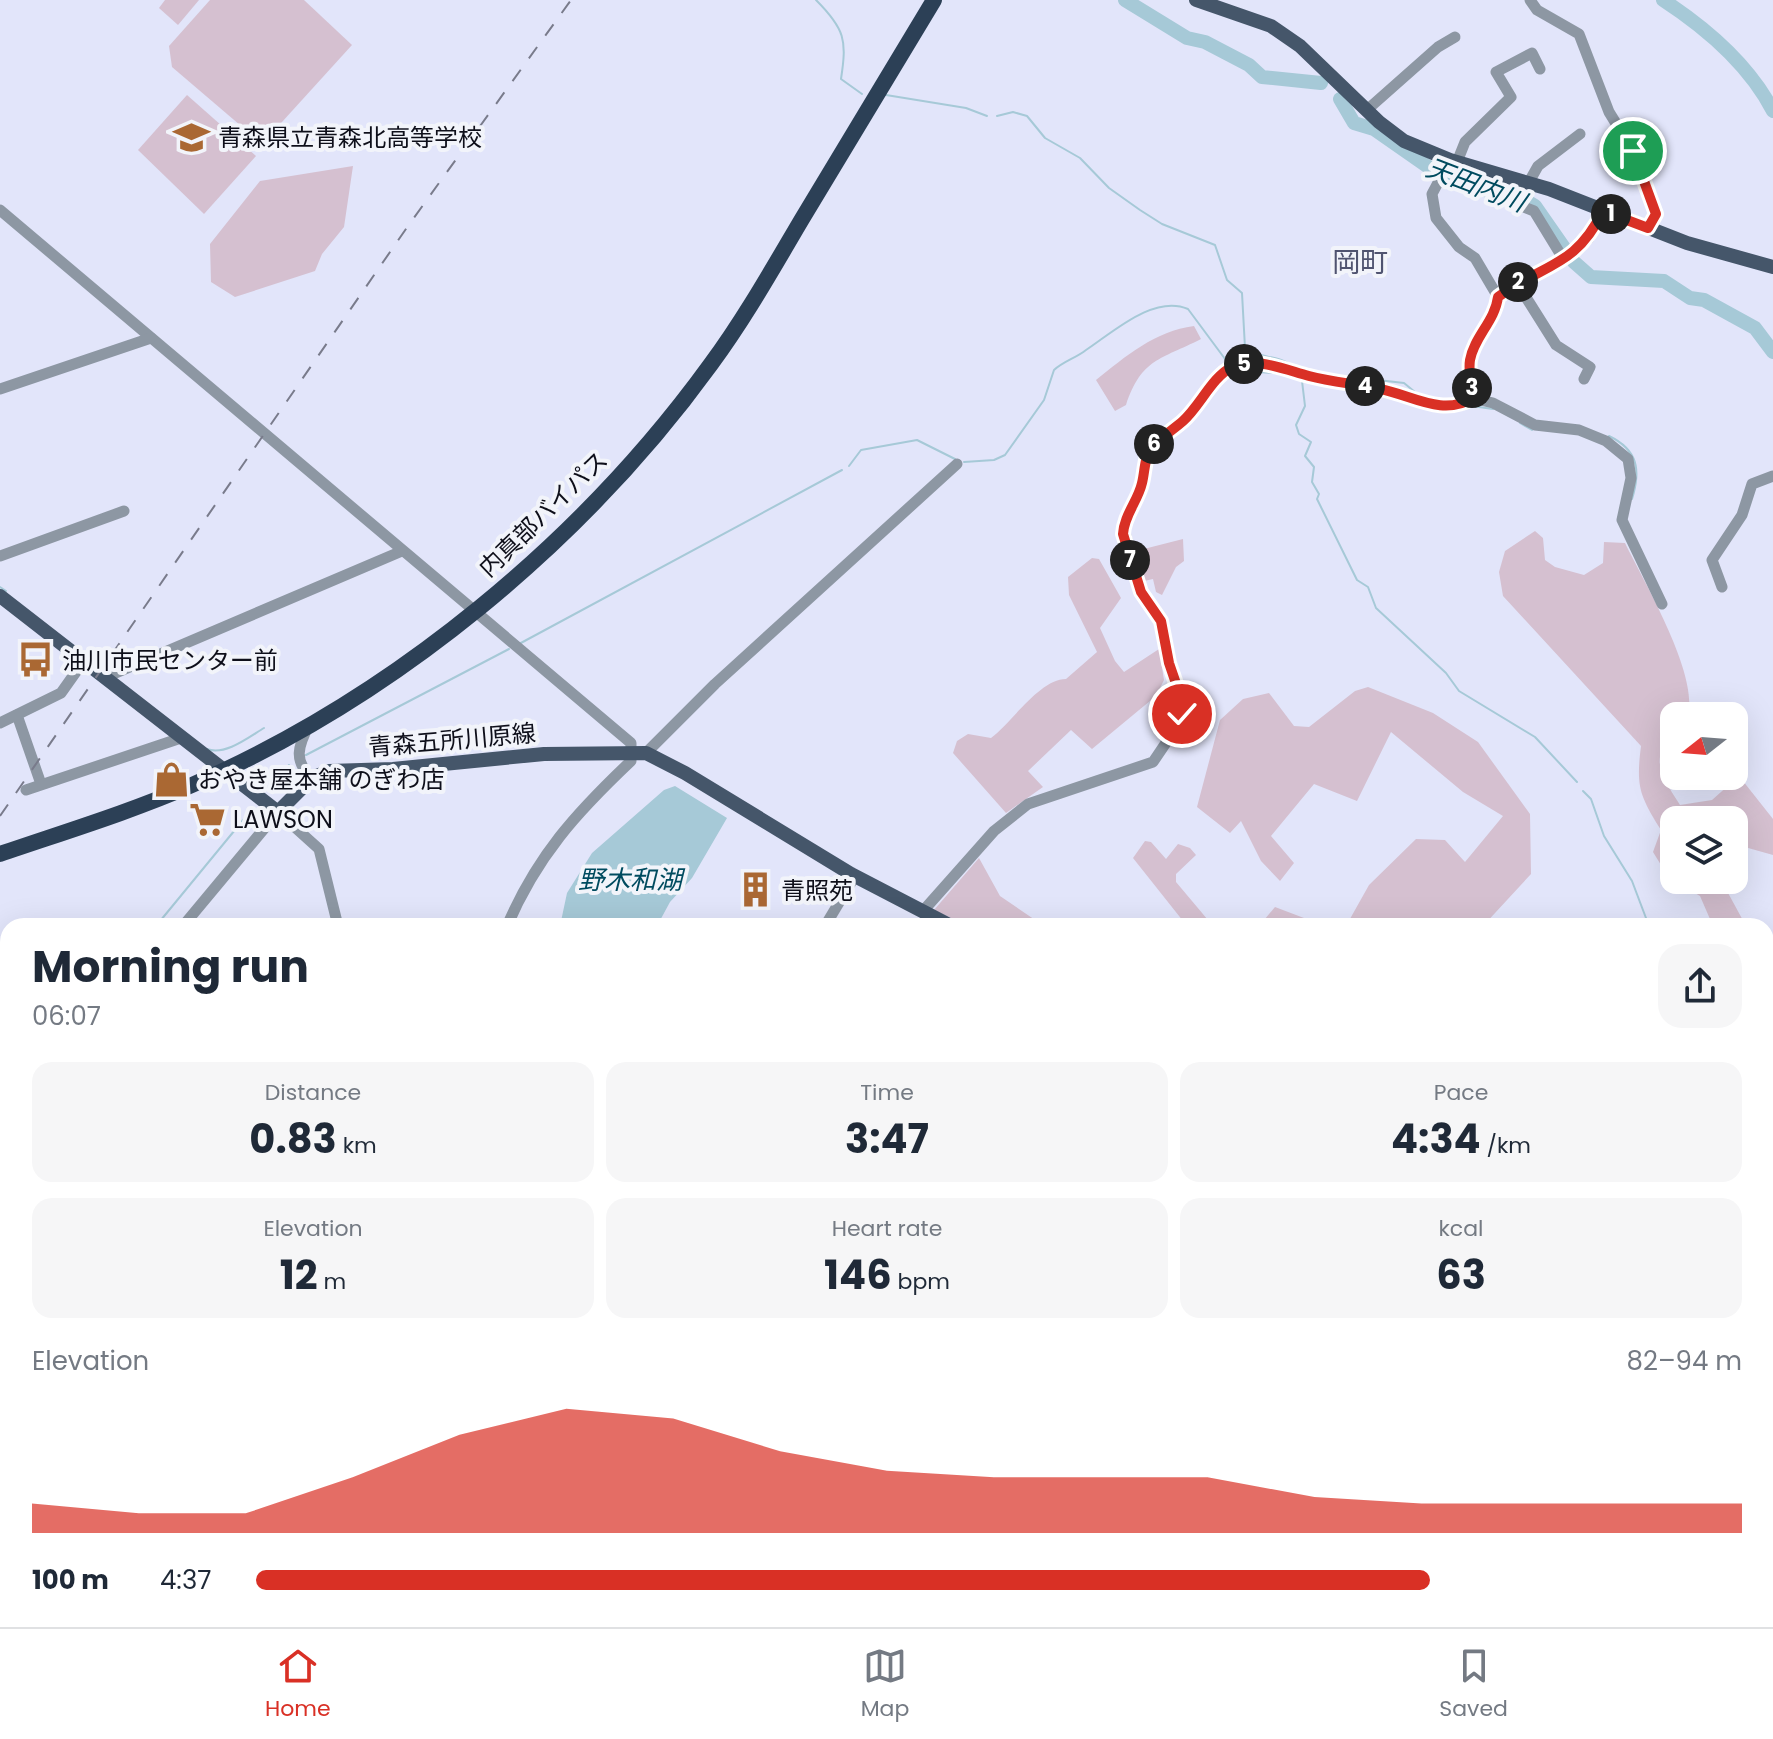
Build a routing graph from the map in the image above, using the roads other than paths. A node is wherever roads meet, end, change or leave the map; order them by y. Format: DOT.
graph roads {
  1 [pos="934,0"];
  2 [pos="1196,0"];
  3 [pos="1530,0"];
  4 [pos="1455,37"];
  5 [pos="1540,69"];
  6 [pos="1368,109"];
  7 [pos="1580,134"];
  8 [pos="1448,168"];
  9 [pos="1529,182"];
  10 [pos="1505,200"];
  11 [pos="0,210"];
  12 [pos="1603,211"];
  13 [pos="1648,228"];
  14 [pos="1568,257"];
  15 [pos="1773,267"];
  16 [pos="1517,283"];
  17 [pos="1498,297"];
  18 [pos="151,338"];
  19 [pos="1584,379"];
  20 [pos="0,389"];
  21 [pos="1473,398"];
  22 [pos="957,464"];
  23 [pos="1773,476"];
  24 [pos="124,511"];
  25 [pos="402,551"];
  26 [pos="0,556"];
  27 [pos="1722,587"];
  28 [pos="0,596"];
  29 [pos="1662,604"];
  30 [pos="474,612"];
  31 [pos="83,662"];
  32 [pos="104,678"];
  33 [pos="17,715"];
  34 [pos="0,723"];
  35 [pos="309,724"];
  36 [pos="181,738"];
  37 [pos="639,752"];
  38 [pos="223,771"];
  39 [pos="312,778"];
  40 [pos="41,784"];
  41 [pos="26,790"];
  42 [pos="278,812"];
  43 [pos="0,854"];
  44 [pos="855,876"];
  45 [pos="923,911"];
  46 [pos="190,918"];
  47 [pos="336,918"];
  48 [pos="510,918"];
  49 [pos="830,918"];
  50 [pos="936,918"];
  1 -- 30 [label="highway, 内真部バイパス"];
  2 -- 6 [label="main road"];
  3 -- 13 [label="street"];
  4 -- 6 [label="street"];
  5 -- 8 [label="street"];
  6 -- 8 [label="main road"];
  7 -- 9 [label="street"];
  8 -- 9 [label="main road"];
  8 -- 17 [label="street"];
  9 -- 12 [label="main road"];
  10 -- 14 [label="street"];
  11 -- 18 [label="street"];
  12 -- 13 [label="main road"];
  12 -- 14 [label="street"];
  13 -- 15 [label="main road"];
  14 -- 16 [label="street"];
  16 -- 17 [label="street"];
  16 -- 19 [label="street"];
  17 -- 21 [label="street"];
  18 -- 20 [label="street"];
  18 -- 25 [label="street"];
  21 -- 29 [label="street"];
  21 -- 45 [label="street"];
  22 -- 37 [label="street"];
  23 -- 27 [label="street"];
  24 -- 26 [label="street"];
  25 -- 30 [label="street"];
  25 -- 32 [label="street"];
  28 -- 31 [label="main road"];
  30 -- 35 [label="highway, 内真部バイパス"];
  30 -- 37 [label="street"];
  31 -- 32 [label="main road"];
  31 -- 33 [label="street"];
  32 -- 36 [label="main road"];
  33 -- 34 [label="street"];
  33 -- 40 [label="street"];
  35 -- 38 [label="highway, 内真部バイパス"];
  35 -- 39 [label="street"];
  36 -- 38 [label="main road"];
  36 -- 40 [label="street"];
  37 -- 39 [label="main road, 青森五所川原線"];
  37 -- 44 [label="main road, 青森五所川原線"];
  37 -- 48 [label="street"];
  38 -- 42 [label="main road"];
  38 -- 43 [label="highway, 内真部バイパス"];
  39 -- 42 [label="main road"];
  40 -- 41 [label="street"];
  42 -- 46 [label="street"];
  42 -- 47 [label="street"];
  44 -- 45 [label="main road, 青森五所川原線"];
  44 -- 49 [label="street"];
  45 -- 50 [label="main road, 青森五所川原線"];
}
